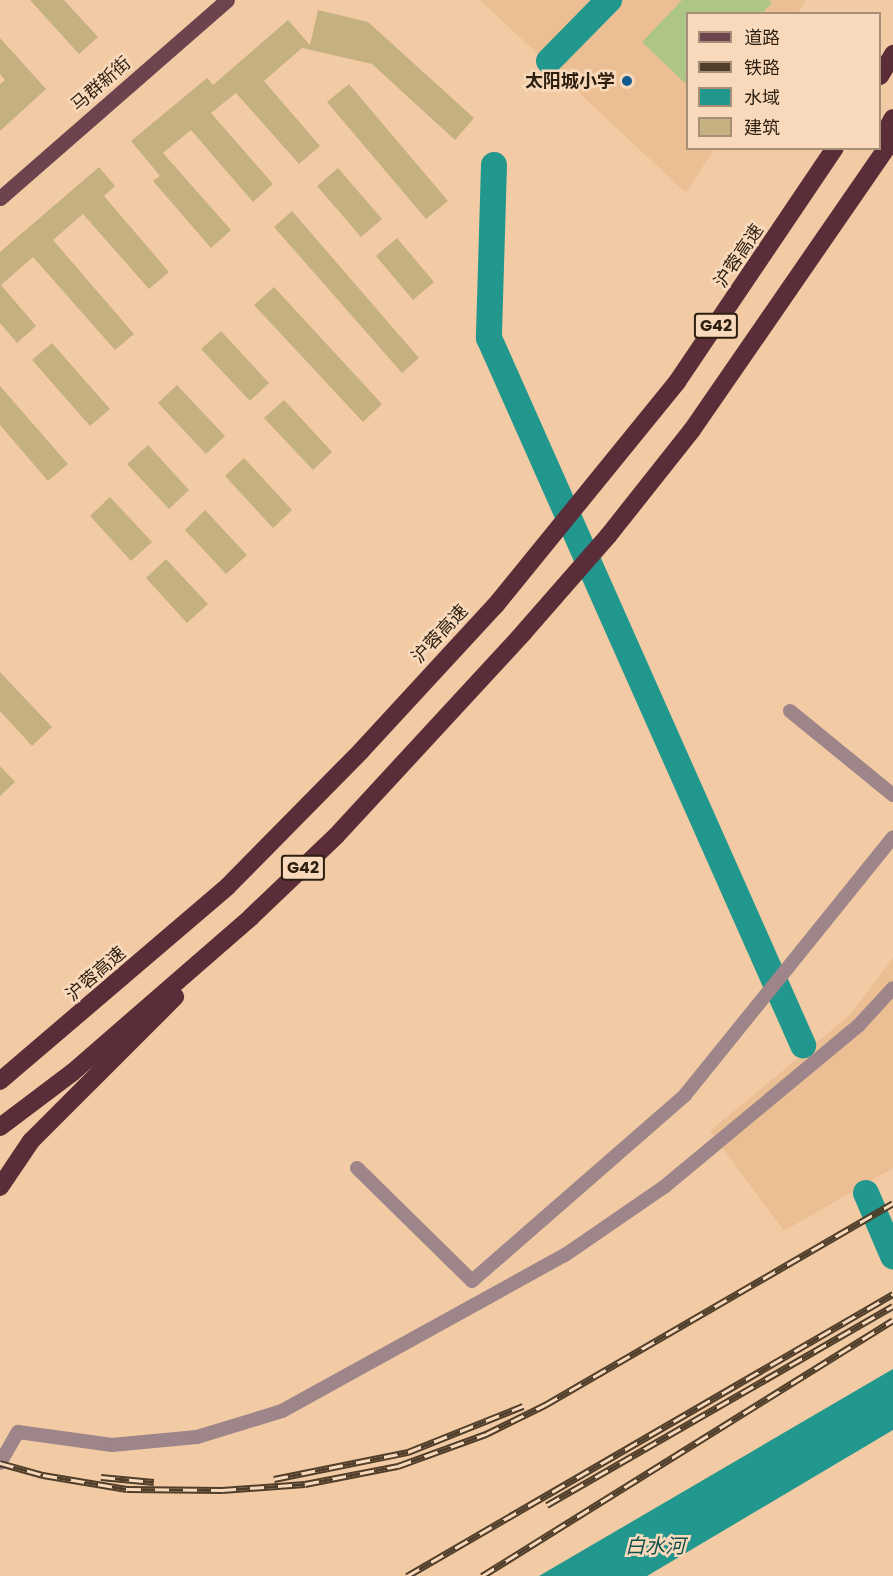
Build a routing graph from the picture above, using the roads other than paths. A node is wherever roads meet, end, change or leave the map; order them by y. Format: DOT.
graph roads {
  1 [pos="227,0"];
  2 [pos="893,54"];
  3 [pos="881,73"];
  4 [pos="893,117"];
  5 [pos="881,138"];
  6 [pos="893,139"];
  7 [pos="834,150"];
  8 [pos="875,150"];
  9 [pos="0,198"];
  10 [pos="840,213"];
  11 [pos="790,711"];
  12 [pos="893,795"];
  13 [pos="893,837"];
  14 [pos="251,917"];
  15 [pos="893,988"];
  16 [pos="0,1081"];
  17 [pos="0,1127"];
  18 [pos="357,1168"];
  19 [pos="0,1186"];
  20 [pos="0,1463"];
  1 -- 9 [label="main road, 马群新街"];
  2 -- 3 [label="highway"];
  4 -- 5 [label="highway"];
  6 -- 10 [label="highway, G42"];
  7 -- 16 [label="highway, 沪蓉高速 / G42"];
  8 -- 10 [label="highway"];
  10 -- 14 [label="highway, G42"];
  11 -- 12 [label="street"];
  13 -- 18 [label="street"];
  14 -- 17 [label="highway, G42"];
  14 -- 19 [label="highway"];
  15 -- 20 [label="street"];
}
